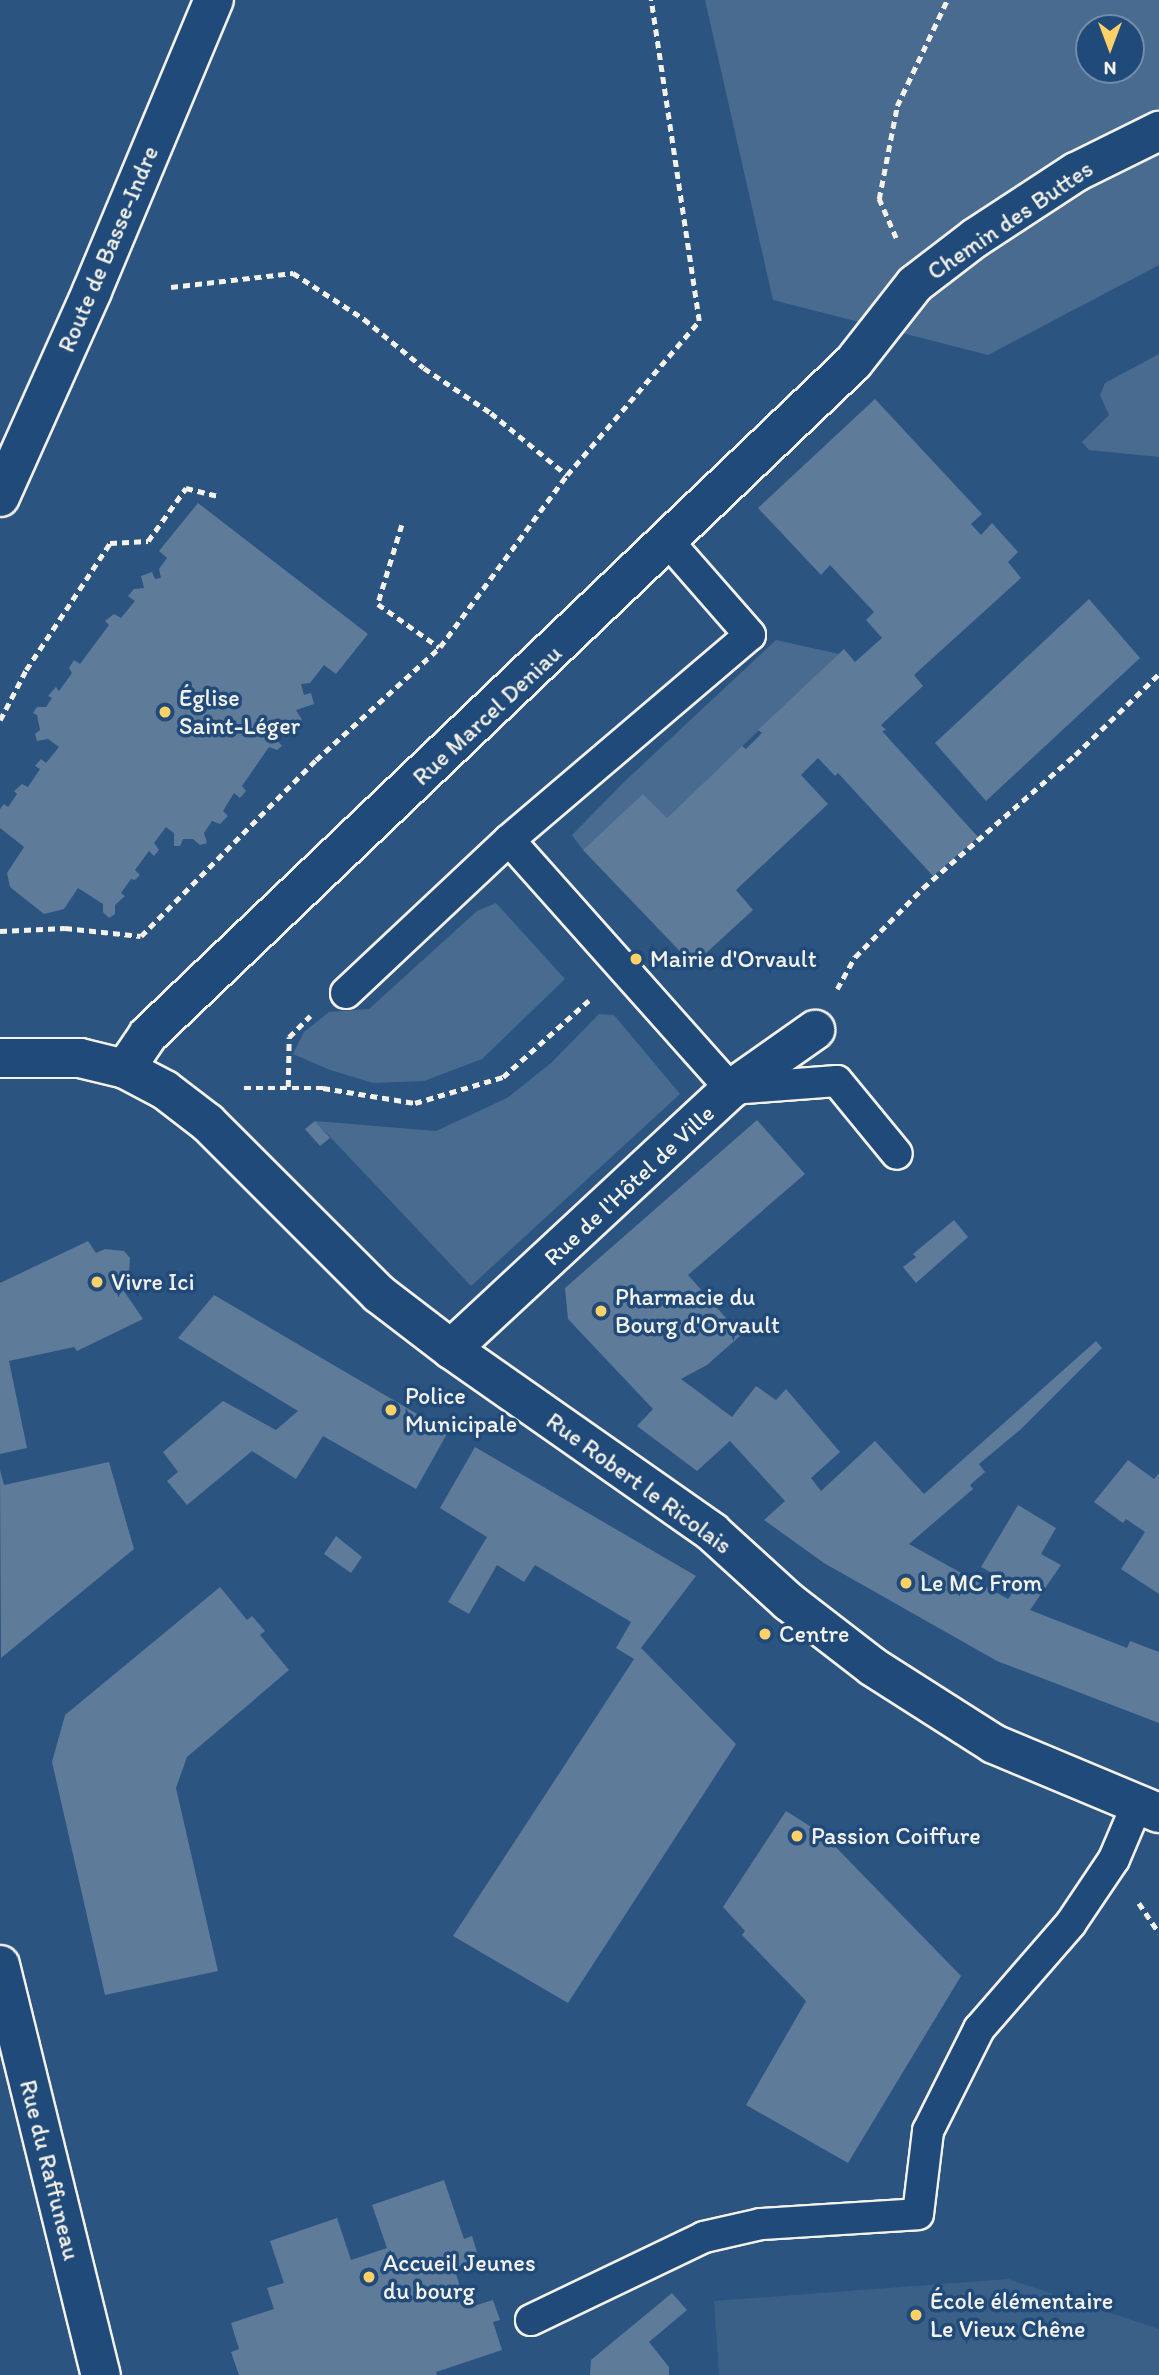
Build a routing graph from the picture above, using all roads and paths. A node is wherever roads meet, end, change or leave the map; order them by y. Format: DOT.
graph roads {
  1 [pos="214,0"];
  2 [pos="651,0"];
  3 [pos="947,0"];
  4 [pos="1159,131"];
  5 [pos="915,284"];
  6 [pos="171,287"];
  7 [pos="853,363"];
  8 [pos="567,475"];
  9 [pos="219,496"];
  10 [pos="0,497"];
  11 [pos="402,525"];
  12 [pos="666,539"];
  13 [pos="440,647"];
  14 [pos="1159,674"];
  15 [pos="0,720"];
  16 [pos="509,840"];
  17 [pos="0,931"];
  18 [pos="624,969"];
  19 [pos="346,993"];
  20 [pos="317,1009"];
  21 [pos="815,1030"];
  22 [pos="0,1058"];
  23 [pos="125,1069"];
  24 [pos="288,1087"];
  25 [pos="731,1089"];
  26 [pos="165,1090"];
  27 [pos="897,1154"];
  28 [pos="451,1349"];
  29 [pos="1148,1809"];
  30 [pos="0,1965"];
  31 [pos="531,2320"];
  32 [pos="101,2375"];
  1 -- 10 [label="street, Route de Basse-Indre"];
  2 -- 8 [label="path"];
  3 -- 5 [label="path"];
  4 -- 5 [label="street, Chemin des Buttes"];
  5 -- 7 [label="street, Chemin des Buttes"];
  6 -- 8 [label="path"];
  7 -- 12 [label="street, Rue Marcel Deniau"];
  8 -- 13 [label="path"];
  9 -- 15 [label="path"];
  11 -- 13 [label="path"];
  12 -- 16 [label="lane"];
  12 -- 23 [label="street, Rue Marcel Deniau"];
  13 -- 17 [label="path"];
  14 -- 21 [label="path"];
  16 -- 18 [label="lane"];
  16 -- 19 [label="lane"];
  18 -- 24 [label="path"];
  18 -- 25 [label="lane"];
  20 -- 24 [label="path"];
  21 -- 25 [label="street, Rue de l'Hôtel de Ville"];
  22 -- 23 [label="street, Rue Robert le Ricolais"];
  23 -- 26 [label="street, Rue Robert le Ricolais"];
  24 -- 26 [label="path"];
  25 -- 27 [label="lane"];
  25 -- 28 [label="street, Rue de l'Hôtel de Ville"];
  26 -- 28 [label="street, Rue Robert le Ricolais"];
  28 -- 29 [label="street, Rue Robert le Ricolais"];
  29 -- 31 [label="lane"];
  30 -- 32 [label="street, Rue du Raffuneau"];
}
